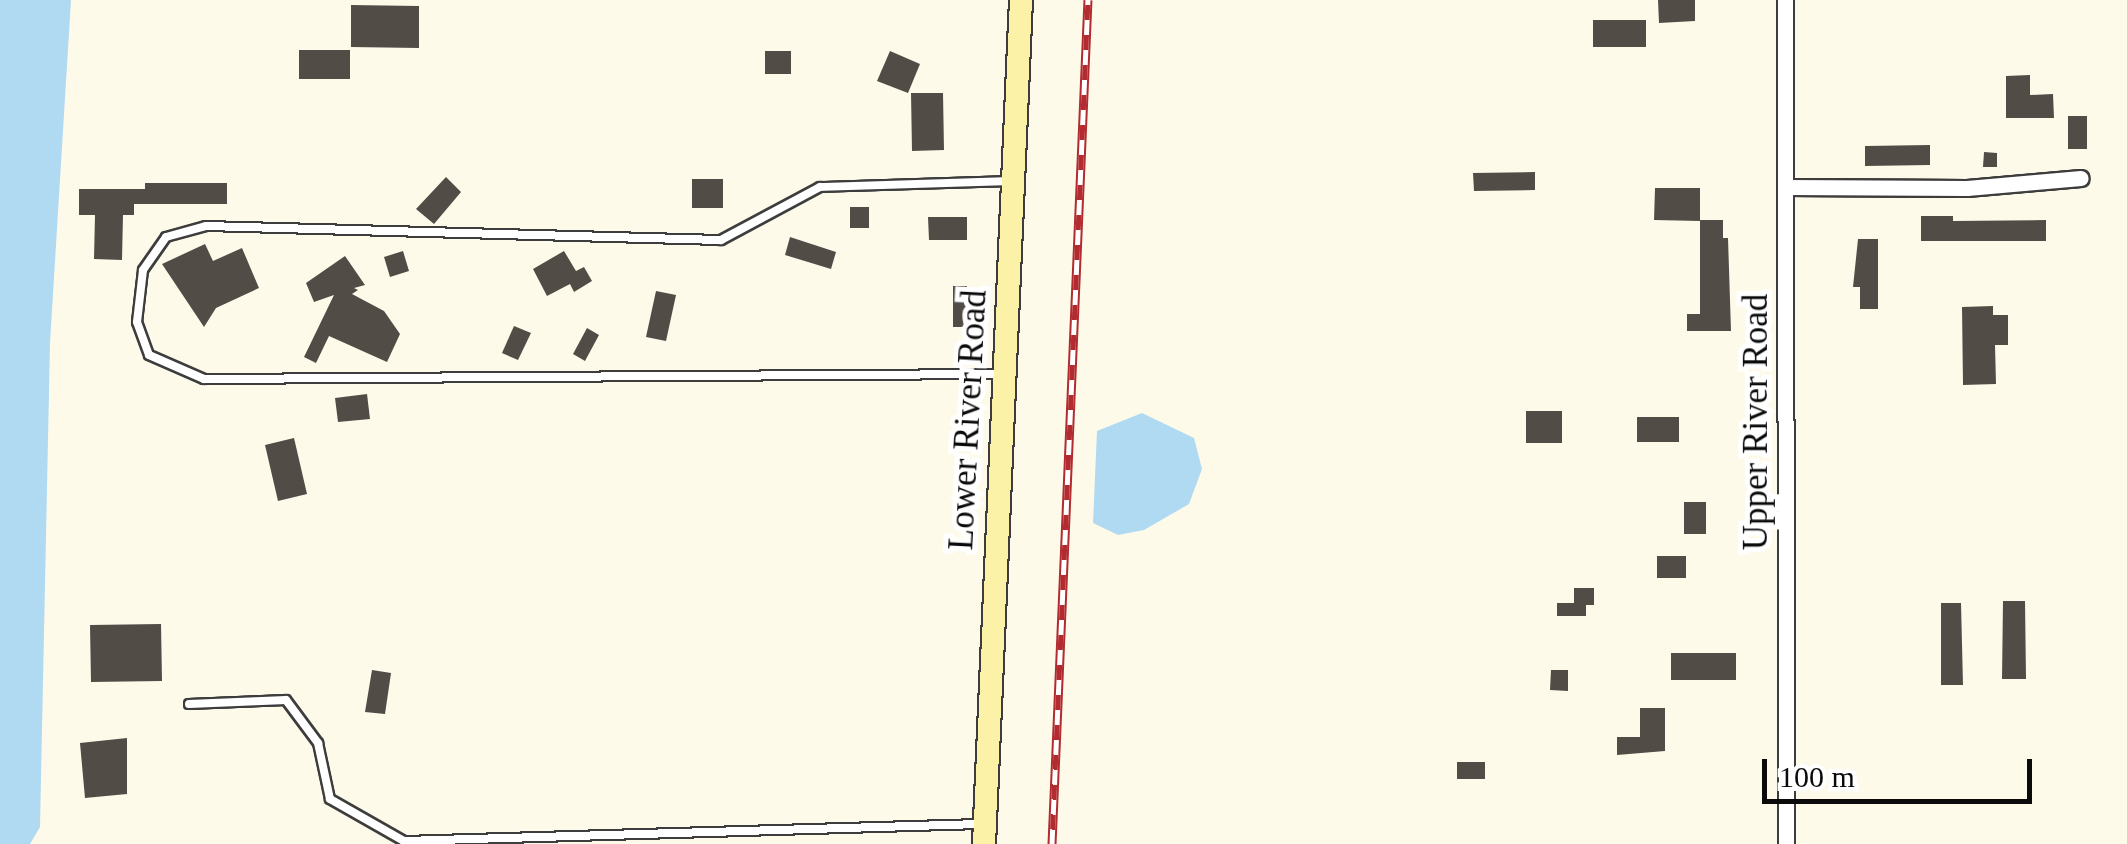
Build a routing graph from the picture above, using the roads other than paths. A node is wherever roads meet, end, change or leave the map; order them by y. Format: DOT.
graph roads {
  1 [pos="1022,0"];
  2 [pos="1785,0"];
  3 [pos="2080,178"];
  4 [pos="1015,181"];
  5 [pos="1785,187"];
  6 [pos="1006,374"];
  7 [pos="189,704"];
  8 [pos="984,834"];
  9 [pos="1786,844"];
  1 -- 4 [label="street, Lower River Road"];
  2 -- 5 [label="street, Upper River Road"];
  3 -- 5 [label="street"];
  4 -- 6 [label="street, Lower River Road"];
  4 -- 6 [label="lane"];
  5 -- 9 [label="street, Upper River Road"];
  6 -- 8 [label="street, Lower River Road"];
  7 -- 8 [label="lane"];
}
